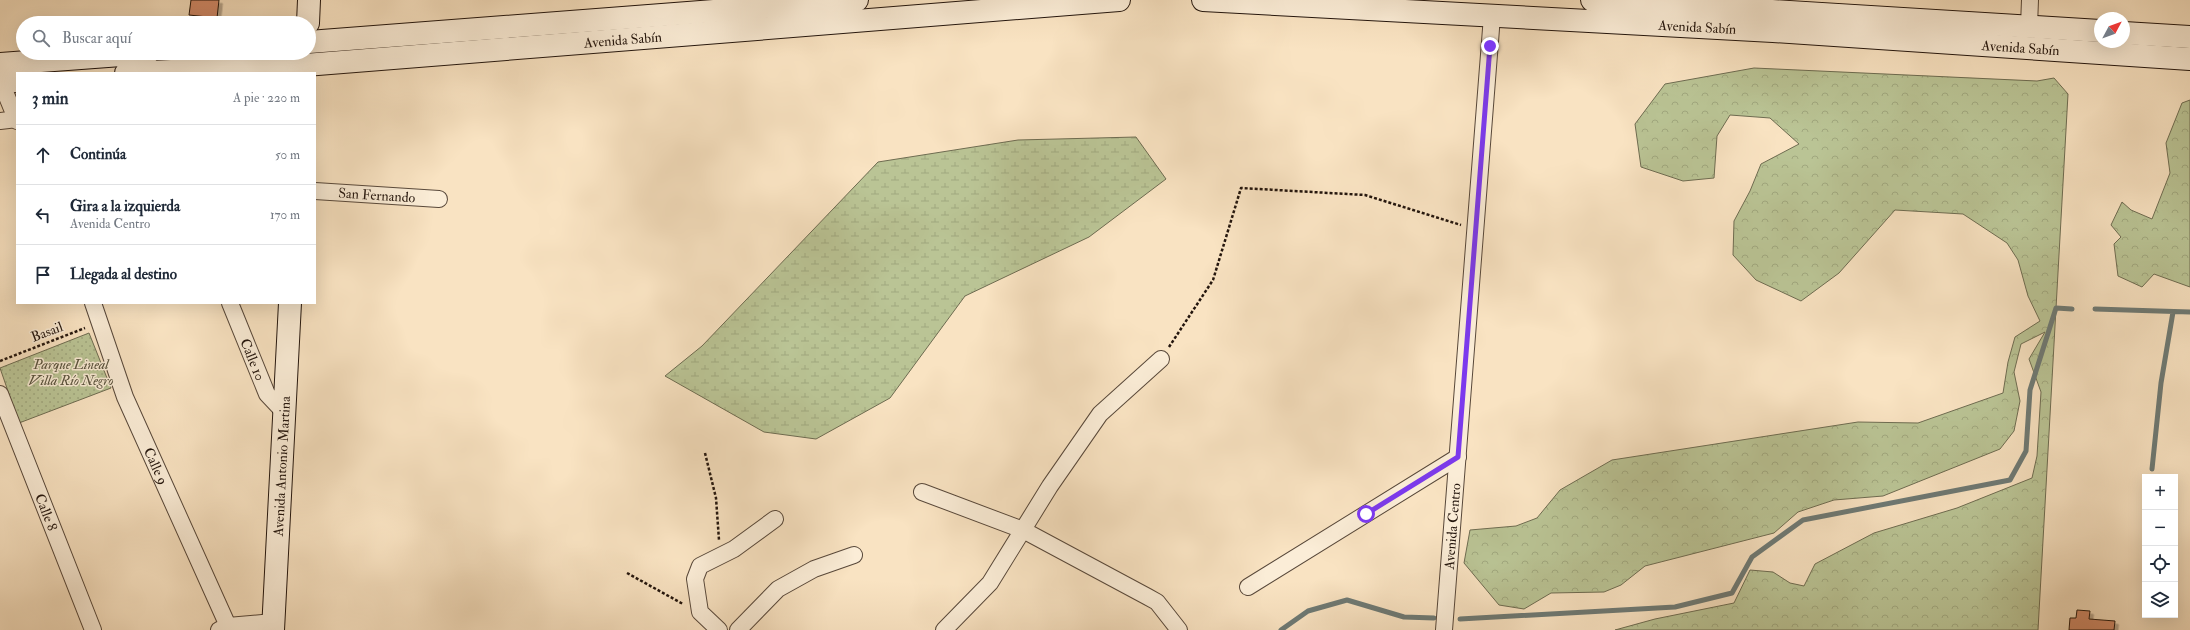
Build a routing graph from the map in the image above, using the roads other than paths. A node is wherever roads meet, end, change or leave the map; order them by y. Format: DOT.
graph roads {
  1 [pos="309,0"];
  2 [pos="857,0"];
  3 [pos="1119,0"];
  4 [pos="1203,0"];
  5 [pos="1592,0"];
  6 [pos="2030,0"];
  7 [pos="1773,14"];
  8 [pos="308,16"];
  9 [pos="1492,16"];
  10 [pos="2029,26"];
  11 [pos="2094,31"];
  12 [pos="2130,32"];
  13 [pos="2190,37"];
  14 [pos="316,41"];
  15 [pos="2190,58"];
  16 [pos="106,60"];
  17 [pos="305,64"];
  18 [pos="34,72"];
  19 [pos="149,72"];
  20 [pos="16,75"];
  21 [pos="4,77"];
  22 [pos="16,117"];
  23 [pos="16,120"];
  24 [pos="0,121"];
  25 [pos="316,191"];
  26 [pos="439,199"];
  27 [pos="93,304"];
  28 [pos="230,304"];
  29 [pos="290,304"];
  30 [pos="1160,359"];
  31 [pos="0,394"];
  32 [pos="284,411"];
  33 [pos="1458,457"];
  34 [pos="922,492"];
  35 [pos="775,519"];
  36 [pos="1023,530"];
  37 [pos="854,555"];
  38 [pos="1248,587"];
  39 [pos="273,626"];
  40 [pos="223,628"];
  41 [pos="93,630"];
  42 [pos="718,630"];
  43 [pos="738,630"];
  44 [pos="944,630"];
  45 [pos="1179,630"];
  46 [pos="1444,630"];
  1 -- 8 [label="main road"];
  2 -- 14 [label="main road, Avenida Sabín"];
  3 -- 17 [label="main road, Avenida Sabín"];
  4 -- 9 [label="main road, Avenida Sabín"];
  5 -- 7 [label="main road, Avenida Sabín"];
  6 -- 10 [label="street"];
  7 -- 9 [label="main road, Avenida Sabín"];
  7 -- 10 [label="main road, Avenida Sabín"];
  7 -- 15 [label="main road, Avenida Sabín"];
  9 -- 33 [label="street, Avenida Centro"];
  10 -- 11 [label="main road, Avenida Sabín"];
  12 -- 13 [label="main road"];
  16 -- 18 [label="main road"];
  17 -- 19 [label="main road, Avenida Sabín"];
  20 -- 21 [label="main road"];
  21 -- 22 [label="street"];
  23 -- 24 [label="street"];
  25 -- 26 [label="street, San Fernando"];
  27 -- 40 [label="street, Calle 9"];
  28 -- 32 [label="street, Calle 10"];
  29 -- 32 [label="main road, Avenida Antonio Martina"];
  30 -- 36 [label="street"];
  31 -- 41 [label="street, Calle 8"];
  32 -- 39 [label="main road, Avenida Antonio Martina"];
  33 -- 38 [label="street"];
  33 -- 46 [label="street, Avenida Centro"];
  34 -- 36 [label="street"];
  35 -- 42 [label="street"];
  36 -- 44 [label="street"];
  36 -- 45 [label="street"];
  37 -- 43 [label="street"];
  39 -- 40 [label="street"];
}
